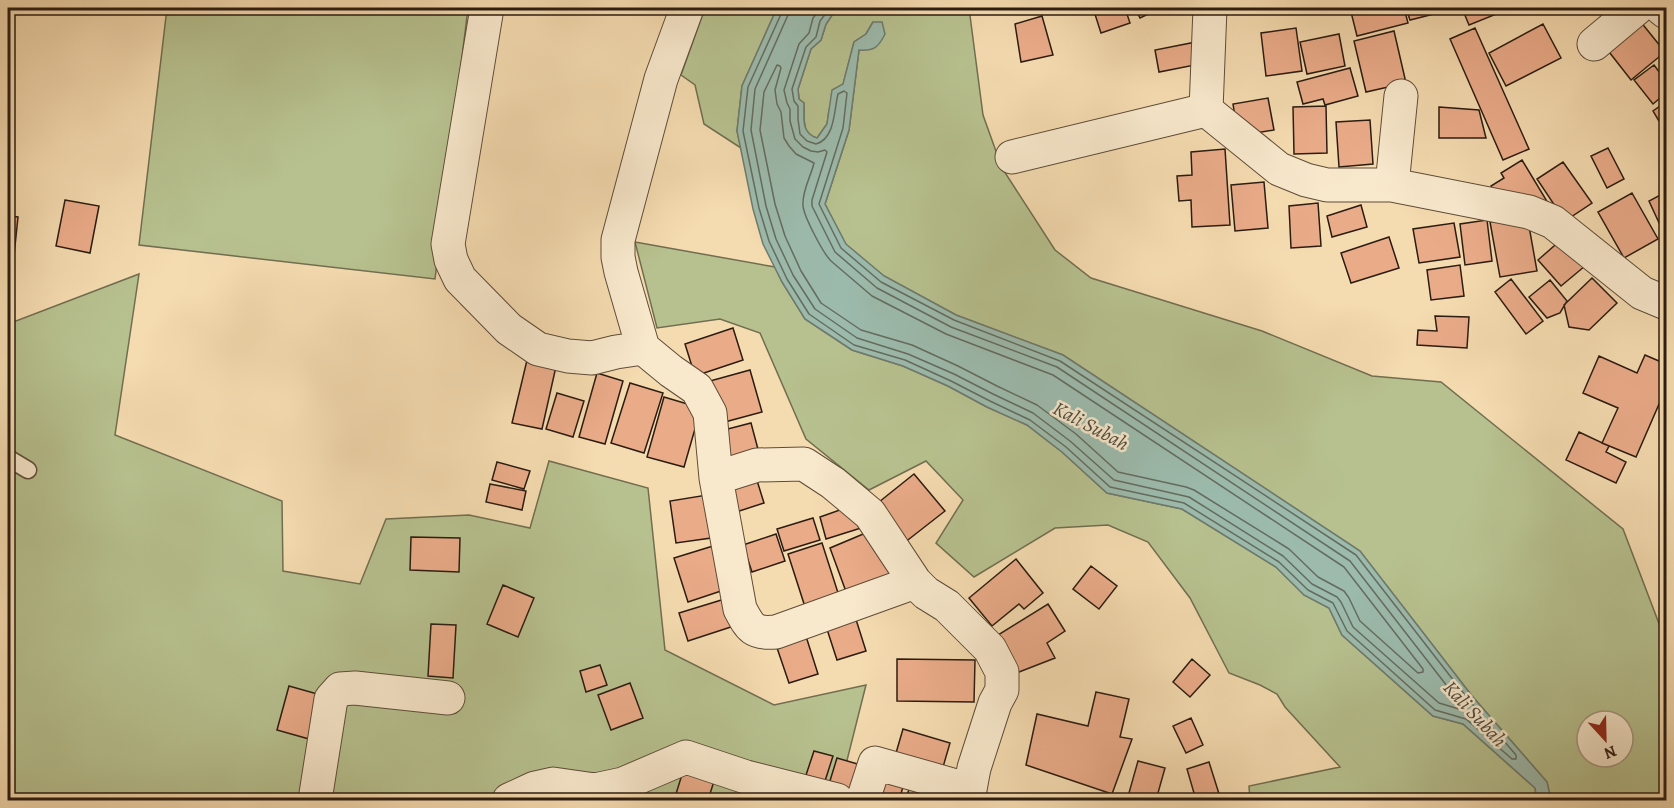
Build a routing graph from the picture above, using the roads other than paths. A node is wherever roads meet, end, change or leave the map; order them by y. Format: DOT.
graph roads {
  1 [pos="488,8"];
  2 [pos="687,8"];
  3 [pos="1210,8"];
  4 [pos="1636,8"];
  5 [pos="1661,8"];
  6 [pos="1666,12"];
  7 [pos="1594,44"];
  8 [pos="1401,96"];
  9 [pos="1206,110"];
  10 [pos="1012,157"];
  11 [pos="1392,185"];
  12 [pos="1666,303"];
  13 [pos="643,348"];
  14 [pos="8,458"];
  15 [pos="28,470"];
  16 [pos="716,478"];
  17 [pos="915,582"];
  18 [pos="448,698"];
  19 [pos="969,795"];
  20 [pos="315,801"];
  21 [pos="509,801"];
  22 [pos="837,801"];
  23 [pos="863,801"];
  1 -- 13 [label="street"];
  2 -- 13 [label="street"];
  3 -- 9 [label="street"];
  4 -- 7 [label="street"];
  5 -- 6 [label="street"];
  8 -- 11 [label="street"];
  9 -- 10 [label="street"];
  9 -- 11 [label="street"];
  11 -- 12 [label="street"];
  13 -- 16 [label="street"];
  14 -- 15 [label="lane"];
  16 -- 17 [label="street"];
  16 -- 17 [label="street"];
  17 -- 19 [label="street"];
  18 -- 20 [label="street"];
  19 -- 23 [label="street"];
  21 -- 22 [label="street"];
}
